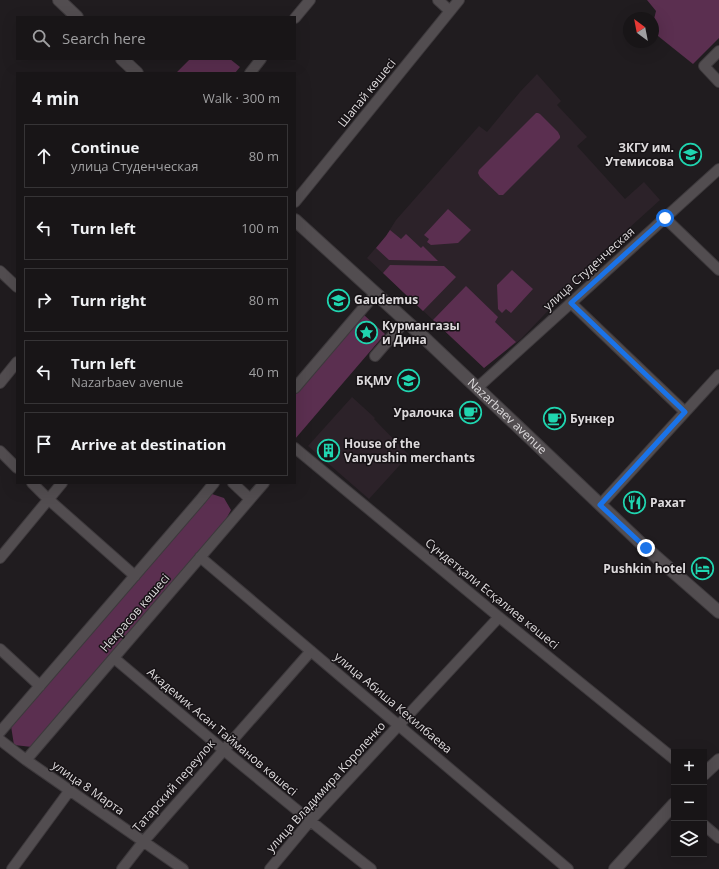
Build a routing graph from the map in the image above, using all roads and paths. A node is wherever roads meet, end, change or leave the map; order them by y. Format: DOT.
graph roads {
  1 [pos="59,0"];
  2 [pos="310,0"];
  3 [pos="438,0"];
  4 [pos="459,0"];
  5 [pos="450,11"];
  6 [pos="76,16"];
  7 [pos="296,17"];
  8 [pos="719,51"];
  9 [pos="123,60"];
  10 [pos="260,60"];
  11 [pos="135,72"];
  12 [pos="251,72"];
  13 [pos="719,82"];
  14 [pos="719,169"];
  15 [pos="296,201"];
  16 [pos="665,218"];
  17 [pos="296,221"];
  18 [pos="719,270"];
  19 [pos="0,271"];
  20 [pos="16,286"];
  21 [pos="376,293"];
  22 [pos="571,303"];
  23 [pos="406,320"];
  24 [pos="375,356"];
  25 [pos="16,363"];
  26 [pos="719,375"];
  27 [pos="0,383"];
  28 [pos="296,387"];
  29 [pos="476,388"];
  30 [pos="685,412"];
  31 [pos="296,449"];
  32 [pos="0,451"];
  33 [pos="16,467"];
  34 [pos="33,484"];
  35 [pos="61,484"];
  36 [pos="213,484"];
  37 [pos="234,484"];
  38 [pos="263,484"];
  39 [pos="48,499"];
  40 [pos="250,499"];
  41 [pos="600,505"];
  42 [pos="200,557"];
  43 [pos="0,558"];
  44 [pos="135,576"];
  45 [pos="719,612"];
  46 [pos="499,617"];
  47 [pos="0,649"];
  48 [pos="311,651"];
  49 [pos="114,658"];
  50 [pos="40,686"];
  51 [pos="400,726"];
  52 [pos="0,732"];
  53 [pos="0,740"];
  54 [pos="223,750"];
  55 [pos="671,757"];
  56 [pos="26,760"];
  57 [pos="719,760"];
  58 [pos="707,771"];
  59 [pos="70,790"];
  60 [pos="671,807"];
  61 [pos="310,821"];
  62 [pos="707,828"];
  63 [pos="719,838"];
  64 [pos="142,842"];
  65 [pos="12,869"];
  66 [pos="122,869"];
  67 [pos="183,869"];
  68 [pos="270,869"];
  69 [pos="371,869"];
  70 [pos="568,869"];
  71 [pos="616,869"];
  1 -- 6 [label="main road"];
  2 -- 7 [label="street"];
  3 -- 5 [label="street"];
  4 -- 5 [label="street, Шапай көшесі"];
  5 -- 15 [label="street, Шапай көшесі"];
  8 -- 13 [label="street"];
  9 -- 11 [label="main road"];
  10 -- 12 [label="street"];
  14 -- 16 [label="street, улица Студенческая"];
  16 -- 18 [label="street"];
  16 -- 22 [label="street, улица Студенческая"];
  17 -- 21 [label="main road, Nazarbaev avenue"];
  19 -- 20 [label="street"];
  21 -- 23 [label="main road, Nazarbaev avenue"];
  21 -- 28 [label="street"];
  22 -- 29 [label="street, улица Студенческая"];
  22 -- 30 [label="street"];
  23 -- 24 [label="street"];
  23 -- 29 [label="main road, Nazarbaev avenue"];
  25 -- 27 [label="street"];
  26 -- 30 [label="street"];
  29 -- 41 [label="main road, Nazarbaev avenue"];
  30 -- 41 [label="street"];
  31 -- 46 [label="street, Сүндетқали Есқалиев көшесі"];
  32 -- 33 [label="street"];
  34 -- 39 [label="street"];
  35 -- 39 [label="street"];
  36 -- 44 [label="street, Некрасов көшесі"];
  37 -- 40 [label="street"];
  38 -- 40 [label="street, Некрасов көшесі"];
  39 -- 43 [label="street"];
  39 -- 44 [label="street"];
  40 -- 42 [label="street, Некрасов көшесі"];
  41 -- 45 [label="main road, Nazarbaev avenue"];
  42 -- 48 [label="street, улица Абиша Кекилбаева"];
  42 -- 49 [label="street, Некрасов көшесі"];
  44 -- 50 [label="street, Некрасов көшесі"];
  46 -- 51 [label="street, улица Владимира Короленко"];
  46 -- 55 [label="street, Сүндетқали Есқалиев көшесі"];
  47 -- 50 [label="street"];
  48 -- 51 [label="street, улица Абиша Кекилбаева"];
  48 -- 54 [label="street, Татарский переулок"];
  49 -- 54 [label="street, Академик Асан Тайманов көшесі"];
  49 -- 56 [label="street, Некрасов көшесі"];
  50 -- 52 [label="street, Некрасов көшесі"];
  51 -- 61 [label="street, улица Владимира Короленко"];
  51 -- 70 [label="street, улица Абиша Кекилбаева"];
  53 -- 56 [label="street, улица 8 Марта"];
  54 -- 61 [label="street, Академик Асан Тайманов көшесі"];
  54 -- 64 [label="street, Татарский переулок"];
  56 -- 59 [label="street, улица 8 Марта"];
  57 -- 58 [label="main road"];
  59 -- 64 [label="street, улица 8 Марта"];
  59 -- 65 [label="street"];
  60 -- 71 [label="main road"];
  61 -- 68 [label="street, улица Владимира Короленко"];
  61 -- 69 [label="street, Академик Асан Тайманов көшесі"];
  62 -- 63 [label="street"];
  64 -- 66 [label="street, Татарский переулок"];
  64 -- 67 [label="street, улица 8 Марта"];
}
